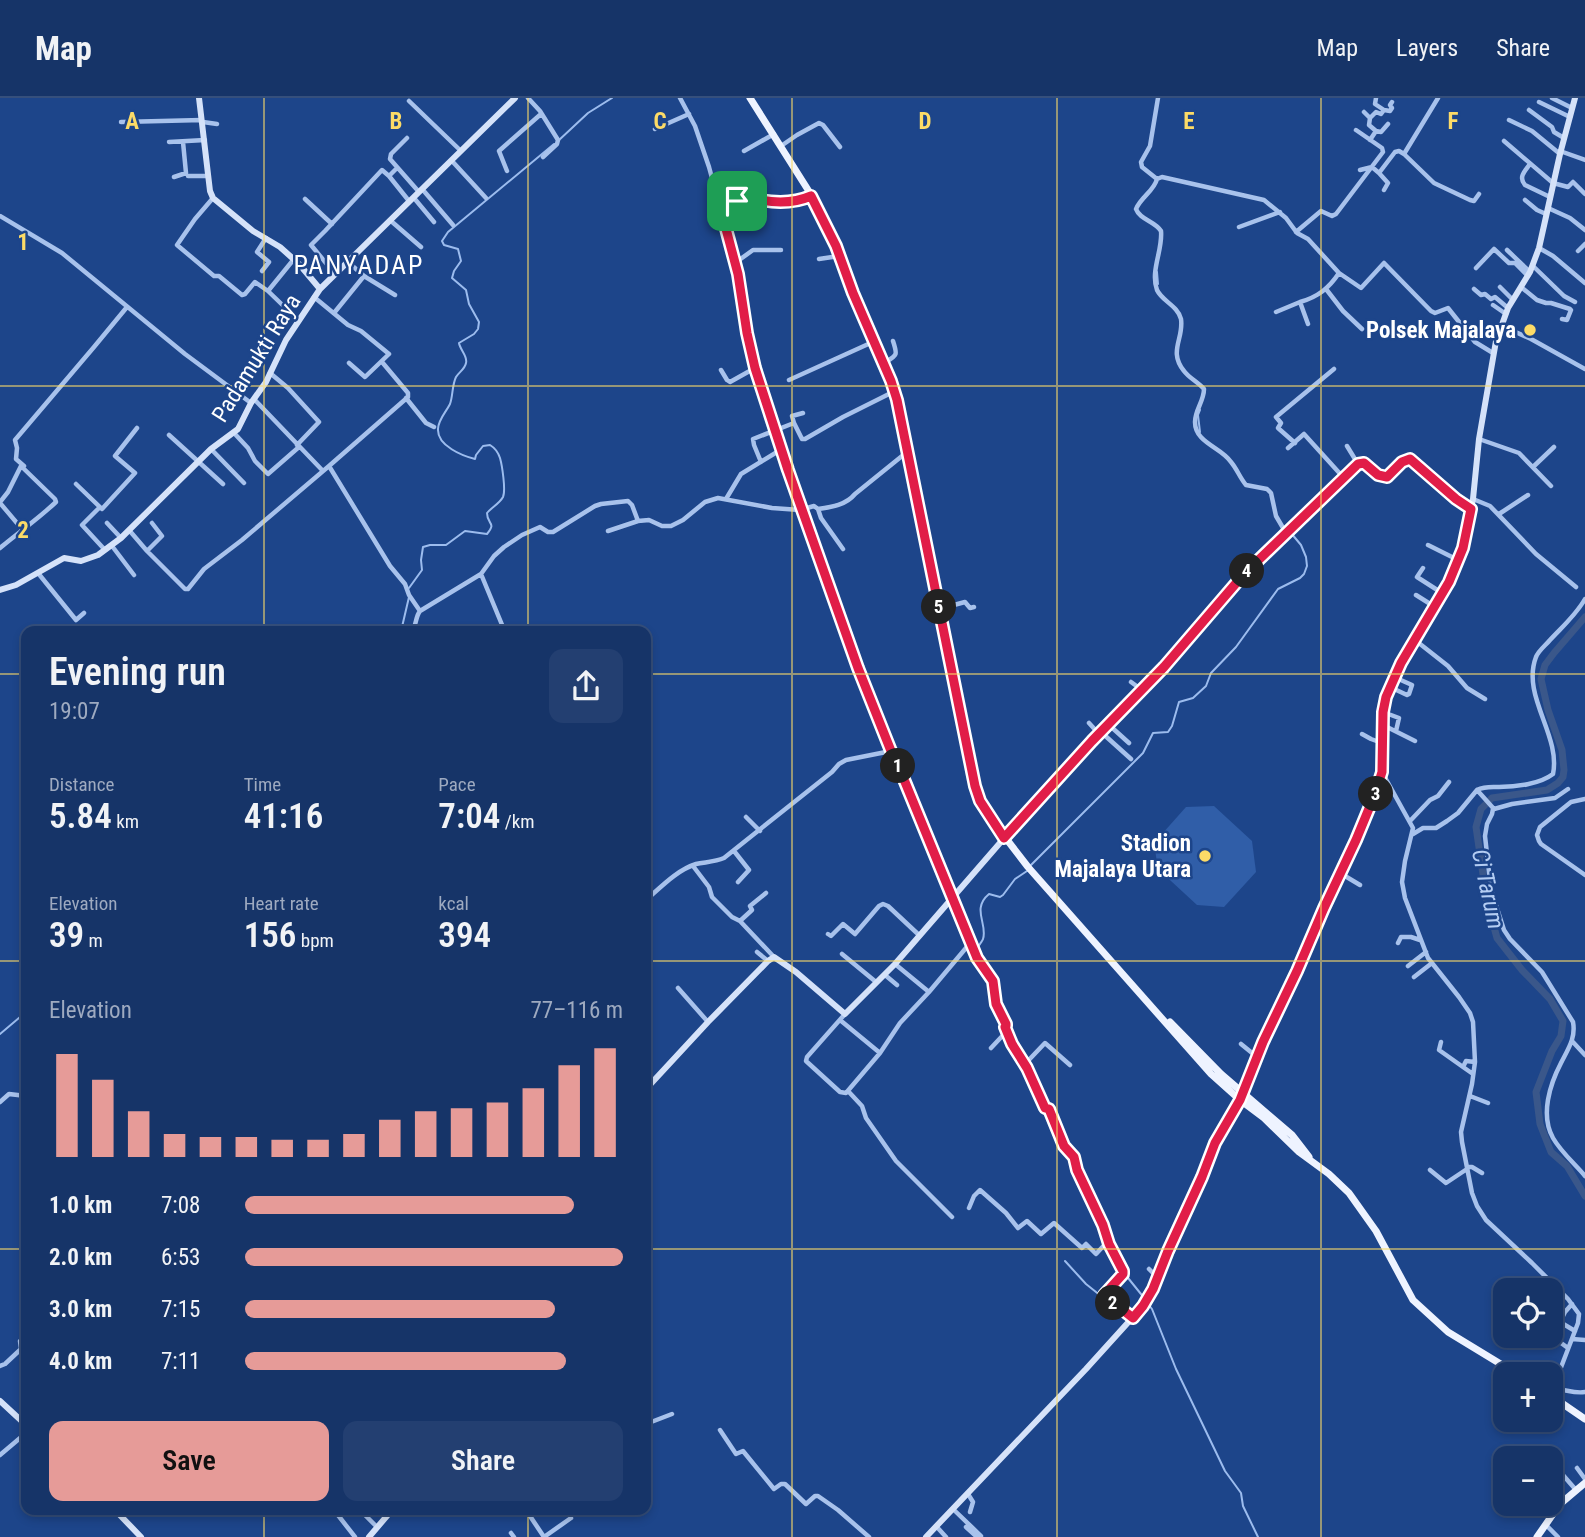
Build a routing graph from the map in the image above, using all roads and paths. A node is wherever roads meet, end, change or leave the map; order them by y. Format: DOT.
graph roads {
  1 [pos="199,98"];
  2 [pos="515,98"];
  3 [pos="528,98"];
  4 [pos="680,98"];
  5 [pos="750,98"];
  6 [pos="1158,98"];
  7 [pos="1376,98"];
  8 [pos="1438,98"];
  9 [pos="1552,98"];
  10 [pos="1574,98"];
  11 [pos="410,101"];
  12 [pos="1392,102"];
  13 [pos="1539,102"];
  14 [pos="1572,108"];
  15 [pos="1384,110"];
  16 [pos="1529,110"];
  17 [pos="1364,112"];
  18 [pos="541,114"];
  19 [pos="689,114"];
  20 [pos="1570,117"];
  21 [pos="1370,118"];
  22 [pos="1509,120"];
  23 [pos="204,121"];
  24 [pos="121,122"];
  25 [pos="218,124"];
  26 [pos="1388,124"];
  27 [pos="655,129"];
  28 [pos="1356,130"];
  29 [pos="1376,131"];
  30 [pos="774,134"];
  31 [pos="407,138"];
  32 [pos="1564,138"];
  33 [pos="205,140"];
  34 [pos="1370,140"];
  35 [pos="1504,141"];
  36 [pos="169,142"];
  37 [pos="183,142"];
  38 [pos="781,146"];
  39 [pos="840,147"];
  40 [pos="744,151"];
  41 [pos="461,152"];
  42 [pos="1560,153"];
  43 [pos="1404,154"];
  44 [pos="543,158"];
  45 [pos="452,161"];
  46 [pos="1585,161"];
  47 [pos="1530,164"];
  48 [pos="1372,167"];
  49 [pos="397,168"];
  50 [pos="1360,170"];
  51 [pos="507,172"];
  52 [pos="1379,173"];
  53 [pos="188,176"];
  54 [pos="209,176"];
  55 [pos="389,176"];
  56 [pos="174,177"];
  57 [pos="1157,179"];
  58 [pos="1553,183"];
  59 [pos="1384,190"];
  60 [pos="421,191"];
  61 [pos="1479,194"];
  62 [pos="1585,194"];
  63 [pos="811,196"];
  64 [pos="1550,197"];
  65 [pos="213,198"];
  66 [pos="486,198"];
  67 [pos="305,199"];
  68 [pos="412,200"];
  69 [pos="1525,200"];
  70 [pos="721,210"];
  71 [pos="1548,211"];
  72 [pos="1279,213"];
  73 [pos="0,215"];
  74 [pos="391,221"];
  75 [pos="434,222"];
  76 [pos="332,224"];
  77 [pos="453,225"];
  78 [pos="1239,227"];
  79 [pos="1585,230"];
  80 [pos="1296,232"];
  81 [pos="266,238"];
  82 [pos="1585,244"];
  83 [pos="421,247"];
  84 [pos="1539,248"];
  85 [pos="781,250"];
  86 [pos="1507,250"];
  87 [pos="1578,251"];
  88 [pos="839,256"];
  89 [pos="294,259"];
  90 [pos="819,259"];
  91 [pos="348,262"];
  92 [pos="735,263"];
  93 [pos="1476,268"];
  94 [pos="262,271"];
  95 [pos="1530,271"];
  96 [pos="1339,272"];
  97 [pos="335,275"];
  98 [pos="364,276"];
  99 [pos="1585,283"];
  100 [pos="1521,287"];
  101 [pos="1500,288"];
  102 [pos="320,289"];
  103 [pos="1326,289"];
  104 [pos="1474,289"];
  105 [pos="268,291"];
  106 [pos="395,295"];
  107 [pos="316,299"];
  108 [pos="1515,299"];
  109 [pos="1300,302"];
  110 [pos="1575,302"];
  111 [pos="1493,305"];
  112 [pos="127,307"];
  113 [pos="1507,311"];
  114 [pos="1276,312"];
  115 [pos="334,313"];
  116 [pos="1562,319"];
  117 [pos="298,320"];
  118 [pos="1308,324"];
  119 [pos="1501,325"];
  120 [pos="1362,329"];
  121 [pos="875,341"];
  122 [pos="893,341"];
  123 [pos="1493,353"];
  124 [pos="382,362"];
  125 [pos="349,363"];
  126 [pos="884,364"];
  127 [pos="755,368"];
  128 [pos="1334,369"];
  129 [pos="1585,369"];
  130 [pos="721,370"];
  131 [pos="273,375"];
  132 [pos="789,380"];
  133 [pos="894,392"];
  134 [pos="406,398"];
  135 [pos="252,401"];
  136 [pos="803,413"];
  137 [pos="793,423"];
  138 [pos="434,426"];
  139 [pos="137,428"];
  140 [pos="775,429"];
  141 [pos="234,433"];
  142 [pos="169,435"];
  143 [pos="1479,439"];
  144 [pos="1295,443"];
  145 [pos="298,446"];
  146 [pos="1347,446"];
  147 [pos="1554,447"];
  148 [pos="1288,448"];
  149 [pos="782,449"];
  150 [pos="213,451"];
  151 [pos="907,452"];
  152 [pos="198,462"];
  153 [pos="761,462"];
  154 [pos="1358,464"];
  155 [pos="24,466"];
  156 [pos="329,466"];
  157 [pos="1534,467"];
  158 [pos="323,471"];
  159 [pos="1343,477"];
  160 [pos="244,483"];
  161 [pos="76,484"];
  162 [pos="223,484"];
  163 [pos="1551,486"];
  164 [pos="1528,495"];
  165 [pos="726,499"];
  166 [pos="1473,499"];
  167 [pos="0,502"];
  168 [pos="99,508"];
  169 [pos="803,509"];
  170 [pos="818,509"];
  171 [pos="1471,509"];
  172 [pos="1499,514"];
  173 [pos="638,521"];
  174 [pos="107,523"];
  175 [pos="152,523"];
  176 [pos="22,529"];
  177 [pos="129,530"];
  178 [pos="608,531"];
  179 [pos="1289,531"];
  180 [pos="121,538"];
  181 [pos="111,545"];
  182 [pos="1428,545"];
  183 [pos="0,548"];
  184 [pos="844,550"];
  185 [pos="105,551"];
  186 [pos="147,551"];
  187 [pos="1459,561"];
  188 [pos="1423,568"];
  189 [pos="481,574"];
  190 [pos="39,575"];
  191 [pos="134,575"];
  192 [pos="1576,587"];
  193 [pos="0,590"];
  194 [pos="1443,593"];
  195 [pos="1416,595"];
  196 [pos="1585,599"];
  197 [pos="974,607"];
  198 [pos="1435,607"];
  199 [pos="939,609"];
  200 [pos="420,611"];
  201 [pos="84,613"];
  202 [pos="415,626"];
  203 [pos="503,626"];
  204 [pos="1415,640"];
  205 [pos="1394,677"];
  206 [pos="1131,682"];
  207 [pos="1390,687"];
  208 [pos="1143,691"];
  209 [pos="1485,699"];
  210 [pos="1383,712"];
  211 [pos="1089,723"];
  212 [pos="1108,724"];
  213 [pos="1383,725"];
  214 [pos="1396,731"];
  215 [pos="1100,733"];
  216 [pos="1362,734"];
  217 [pos="1415,741"];
  218 [pos="1129,743"];
  219 [pos="1382,743"];
  220 [pos="891,751"];
  221 [pos="1131,759"];
  222 [pos="1382,772"];
  223 [pos="1449,782"];
  224 [pos="1568,789"];
  225 [pos="1478,791"];
  226 [pos="1585,799"];
  227 [pos="1492,808"];
  228 [pos="746,817"];
  229 [pos="1410,821"];
  230 [pos="760,831"];
  231 [pos="1412,834"];
  232 [pos="1004,838"];
  233 [pos="733,851"];
  234 [pos="693,866"];
  235 [pos="1340,873"];
  236 [pos="1585,875"];
  237 [pos="738,882"];
  238 [pos="1360,885"];
  239 [pos="766,893"];
  240 [pos="651,896"];
  241 [pos="953,897"];
  242 [pos="740,921"];
  243 [pos="828,934"];
  244 [pos="919,936"];
  245 [pos="1421,940"];
  246 [pos="971,942"];
  247 [pos="1398,943"];
  248 [pos="757,952"];
  249 [pos="1426,952"];
  250 [pos="842,954"];
  251 [pos="771,959"];
  252 [pos="1432,963"];
  253 [pos="895,964"];
  254 [pos="1408,966"];
  255 [pos="885,975"];
  256 [pos="1415,977"];
  257 [pos="877,983"];
  258 [pos="897,985"];
  259 [pos="678,988"];
  260 [pos="929,992"];
  261 [pos="842,1017"];
  262 [pos="708,1022"];
  263 [pos="1006,1032"];
  264 [pos="1572,1041"];
  265 [pos="1441,1042"];
  266 [pos="1241,1044"];
  267 [pos="991,1048"];
  268 [pos="880,1053"];
  269 [pos="1585,1055"];
  270 [pos="1257,1057"];
  271 [pos="1027,1062"];
  272 [pos="1475,1062"];
  273 [pos="1070,1065"];
  274 [pos="1463,1067"];
  275 [pos="1473,1074"];
  276 [pos="651,1084"];
  277 [pos="848,1091"];
  278 [pos="21,1095"];
  279 [pos="1241,1096"];
  280 [pos="1470,1096"];
  281 [pos="0,1102"];
  282 [pos="1488,1103"];
  283 [pos="1467,1168"];
  284 [pos="1430,1170"];
  285 [pos="1482,1173"];
  286 [pos="1585,1176"];
  287 [pos="969,1208"];
  288 [pos="952,1217"];
  289 [pos="1108,1241"];
  290 [pos="1149,1269"];
  291 [pos="1157,1277"];
  292 [pos="1572,1304"];
  293 [pos="1579,1314"];
  294 [pos="1133,1318"];
  295 [pos="1563,1318"];
  296 [pos="1585,1318"];
  297 [pos="1563,1324"];
  298 [pos="1575,1331"];
  299 [pos="1572,1339"];
  300 [pos="1585,1340"];
  301 [pos="1563,1344"];
  302 [pos="1568,1348"];
  303 [pos="21,1350"];
  304 [pos="1497,1362"];
  305 [pos="1563,1362"];
  306 [pos="0,1366"];
  307 [pos="1563,1389"];
  308 [pos="1585,1392"];
  309 [pos="0,1401"];
  310 [pos="1563,1402"];
  311 [pos="672,1414"];
  312 [pos="1585,1419"];
  313 [pos="21,1420"];
  314 [pos="651,1422"];
  315 [pos="720,1430"];
  316 [pos="21,1437"];
  317 [pos="0,1455"];
  318 [pos="1577,1468"];
  319 [pos="1563,1472"];
  320 [pos="1583,1485"];
  321 [pos="968,1494"];
  322 [pos="953,1509"];
  323 [pos="970,1512"];
  324 [pos="120,1515"];
  325 [pos="338,1515"];
  326 [pos="365,1515"];
  327 [pos="388,1515"];
  328 [pos="529,1515"];
  329 [pos="571,1518"];
  330 [pos="1546,1525"];
  331 [pos="936,1526"];
  332 [pos="377,1527"];
  333 [pos="966,1527"];
  334 [pos="979,1536"];
  335 [pos="141,1537"];
  336 [pos="355,1537"];
  337 [pos="369,1537"];
  338 [pos="869,1537"];
  339 [pos="926,1537"];
  340 [pos="946,1537"];
  341 [pos="1537,1537"];
  342 [pos="1558,1537"];
  1 -- 23 [label="street"];
  2 -- 41 [label="street, Padamukti Raya"];
  3 -- 18 [label="street"];
  4 -- 19 [label="street"];
  5 -- 30 [label="main road"];
  6 -- 57 [label="street"];
  7 -- 15 [label="street"];
  8 -- 43 [label="street"];
  9 -- 14 [label="street"];
  10 -- 14 [label="street"];
  11 -- 41 [label="street"];
  12 -- 15 [label="street"];
  13 -- 20 [label="street"];
  14 -- 20 [label="street"];
  15 -- 21 [label="street"];
  16 -- 32 [label="street"];
  17 -- 21 [label="street"];
  18 -- 44 [label="street"];
  18 -- 51 [label="street"];
  19 -- 27 [label="street"];
  19 -- 70 [label="street"];
  20 -- 32 [label="street"];
  21 -- 29 [label="street"];
  22 -- 42 [label="street"];
  23 -- 24 [label="street"];
  23 -- 25 [label="street"];
  23 -- 33 [label="street"];
  26 -- 29 [label="street"];
  28 -- 34 [label="street"];
  29 -- 34 [label="street"];
  30 -- 38 [label="main road"];
  30 -- 40 [label="street"];
  31 -- 49 [label="street"];
  32 -- 42 [label="street"];
  33 -- 37 [label="street"];
  33 -- 54 [label="street"];
  34 -- 48 [label="street"];
  35 -- 47 [label="street"];
  36 -- 37 [label="street"];
  37 -- 56 [label="street"];
  38 -- 39 [label="street"];
  38 -- 63 [label="main road"];
  41 -- 45 [label="street, Padamukti Raya"];
  42 -- 46 [label="street"];
  42 -- 58 [label="street"];
  43 -- 52 [label="street"];
  43 -- 61 [label="street"];
  45 -- 60 [label="street, Padamukti Raya"];
  45 -- 66 [label="street"];
  47 -- 58 [label="street"];
  47 -- 64 [label="street"];
  48 -- 50 [label="street"];
  48 -- 52 [label="street"];
  48 -- 80 [label="street"];
  49 -- 55 [label="street"];
  49 -- 60 [label="street"];
  52 -- 59 [label="street"];
  53 -- 54 [label="street"];
  54 -- 65 [label="street"];
  55 -- 68 [label="street"];
  55 -- 76 [label="street"];
  57 -- 72 [label="street"];
  57 -- 179 [label="street"];
  58 -- 62 [label="street"];
  58 -- 64 [label="street"];
  60 -- 68 [label="street, Padamukti Raya"];
  60 -- 77 [label="street"];
  63 -- 70 [label="street"];
  63 -- 88 [label="main road"];
  64 -- 71 [label="street"];
  65 -- 81 [label="street"];
  65 -- 105 [label="street"];
  67 -- 76 [label="street"];
  68 -- 74 [label="street, Padamukti Raya"];
  68 -- 75 [label="street"];
  69 -- 71 [label="street"];
  70 -- 92 [label="street"];
  71 -- 79 [label="street"];
  71 -- 84 [label="street"];
  72 -- 78 [label="street"];
  72 -- 80 [label="street"];
  73 -- 112 [label="street"];
  74 -- 83 [label="street"];
  74 -- 91 [label="street, Padamukti Raya"];
  76 -- 97 [label="street"];
  80 -- 96 [label="street"];
  81 -- 89 [label="street"];
  81 -- 94 [label="street"];
  82 -- 87 [label="street"];
  84 -- 95 [label="street"];
  84 -- 99 [label="street"];
  85 -- 92 [label="street"];
  86 -- 95 [label="street"];
  88 -- 90 [label="street"];
  88 -- 121 [label="main road"];
  89 -- 102 [label="street"];
  89 -- 105 [label="street"];
  91 -- 97 [label="street, Padamukti Raya"];
  91 -- 98 [label="street"];
  92 -- 127 [label="street"];
  93 -- 95 [label="street"];
  95 -- 100 [label="street"];
  95 -- 110 [label="street"];
  96 -- 103 [label="street"];
  96 -- 123 [label="street"];
  97 -- 102 [label="street, Padamukti Raya"];
  98 -- 106 [label="street"];
  98 -- 115 [label="street"];
  100 -- 108 [label="street"];
  100 -- 116 [label="street"];
  101 -- 108 [label="street"];
  102 -- 107 [label="street, Padamukti Raya"];
  103 -- 109 [label="street"];
  103 -- 120 [label="street"];
  104 -- 113 [label="street"];
  105 -- 117 [label="street"];
  107 -- 115 [label="street"];
  107 -- 117 [label="street, Padamukti Raya"];
  108 -- 113 [label="street"];
  109 -- 114 [label="street"];
  109 -- 118 [label="street"];
  111 -- 113 [label="street"];
  112 -- 135 [label="street"];
  112 -- 155 [label="street"];
  113 -- 119 [label="street"];
  115 -- 124 [label="street"];
  117 -- 131 [label="street, Padamukti Raya"];
  119 -- 123 [label="street"];
  119 -- 129 [label="street"];
  121 -- 126 [label="main road"];
  121 -- 132 [label="street"];
  122 -- 126 [label="street"];
  123 -- 143 [label="street"];
  124 -- 125 [label="street"];
  124 -- 134 [label="street"];
  126 -- 133 [label="main road"];
  127 -- 130 [label="street"];
  127 -- 140 [label="street"];
  128 -- 144 [label="street"];
  131 -- 135 [label="street, Padamukti Raya"];
  131 -- 145 [label="street"];
  133 -- 137 [label="street"];
  133 -- 151 [label="main road"];
  134 -- 138 [label="street"];
  134 -- 156 [label="street"];
  135 -- 141 [label="street, Padamukti Raya"];
  135 -- 145 [label="street"];
  136 -- 137 [label="street"];
  137 -- 140 [label="street"];
  139 -- 168 [label="street"];
  140 -- 149 [label="street"];
  140 -- 153 [label="street"];
  141 -- 145 [label="street"];
  141 -- 150 [label="street, Padamukti Raya"];
  142 -- 152 [label="street"];
  143 -- 157 [label="street"];
  143 -- 166 [label="street"];
  144 -- 148 [label="street"];
  144 -- 159 [label="street"];
  145 -- 158 [label="street"];
  146 -- 154 [label="street"];
  147 -- 157 [label="street"];
  149 -- 153 [label="street"];
  149 -- 169 [label="street"];
  150 -- 152 [label="street, Padamukti Raya"];
  150 -- 160 [label="street"];
  151 -- 170 [label="street"];
  151 -- 199 [label="main road"];
  152 -- 162 [label="street"];
  152 -- 177 [label="street, Padamukti Raya"];
  153 -- 165 [label="street"];
  154 -- 159 [label="street"];
  154 -- 171 [label="street"];
  155 -- 167 [label="street"];
  155 -- 176 [label="street"];
  156 -- 158 [label="street"];
  156 -- 200 [label="street"];
  157 -- 163 [label="street"];
  158 -- 186 [label="street"];
  159 -- 179 [label="street"];
  161 -- 168 [label="street"];
  164 -- 172 [label="street"];
  165 -- 169 [label="street"];
  165 -- 173 [label="street"];
  166 -- 171 [label="street"];
  166 -- 172 [label="street"];
  167 -- 176 [label="street"];
  168 -- 185 [label="street"];
  169 -- 170 [label="street"];
  169 -- 220 [label="street"];
  170 -- 184 [label="street"];
  171 -- 187 [label="street"];
  172 -- 192 [label="street"];
  173 -- 178 [label="street"];
  173 -- 189 [label="street"];
  174 -- 180 [label="street"];
  175 -- 186 [label="street"];
  176 -- 183 [label="street"];
  177 -- 180 [label="street, Padamukti Raya"];
  177 -- 186 [label="street"];
  179 -- 208 [label="street"];
  180 -- 181 [label="street, Padamukti Raya"];
  181 -- 185 [label="street, Padamukti Raya"];
  181 -- 191 [label="street"];
  182 -- 187 [label="street"];
  185 -- 190 [label="street"];
  187 -- 194 [label="street"];
  188 -- 194 [label="street"];
  189 -- 200 [label="street"];
  189 -- 203 [label="street"];
  190 -- 193 [label="street"];
  190 -- 201 [label="street"];
  194 -- 198 [label="street"];
  195 -- 198 [label="street"];
  196 -- 225 [label="street"];
  197 -- 199 [label="street"];
  198 -- 204 [label="street"];
  199 -- 232 [label="main road"];
  200 -- 202 [label="street"];
  204 -- 205 [label="street"];
  204 -- 209 [label="street"];
  205 -- 207 [label="street"];
  205 -- 207 [label="street"];
  206 -- 208 [label="street"];
  207 -- 210 [label="street"];
  208 -- 212 [label="street"];
  210 -- 213 [label="street"];
  210 -- 214 [label="street"];
  211 -- 215 [label="street"];
  212 -- 215 [label="street"];
  212 -- 218 [label="street"];
  213 -- 214 [label="street"];
  213 -- 219 [label="street"];
  214 -- 217 [label="street"];
  215 -- 221 [label="street"];
  215 -- 232 [label="street"];
  216 -- 219 [label="street"];
  219 -- 222 [label="street"];
  220 -- 230 [label="street"];
  220 -- 241 [label="street"];
  222 -- 229 [label="street"];
  222 -- 235 [label="street"];
  223 -- 229 [label="street"];
  224 -- 227 [label="street"];
  225 -- 227 [label="street"];
  225 -- 231 [label="street"];
  226 -- 236 [label="street"];
  227 -- 264 [label="street"];
  228 -- 230 [label="street"];
  229 -- 231 [label="street"];
  230 -- 233 [label="street"];
  231 -- 245 [label="street"];
  232 -- 241 [label="street"];
  232 -- 279 [label="main road"];
  233 -- 234 [label="street"];
  233 -- 237 [label="street"];
  234 -- 240 [label="street"];
  234 -- 242 [label="street"];
  235 -- 238 [label="street"];
  235 -- 270 [label="street"];
  239 -- 242 [label="street"];
  241 -- 244 [label="street"];
  241 -- 246 [label="street"];
  242 -- 251 [label="street"];
  243 -- 244 [label="street"];
  244 -- 253 [label="street"];
  245 -- 247 [label="street"];
  245 -- 249 [label="street"];
  246 -- 260 [label="street"];
  246 -- 263 [label="street"];
  248 -- 251 [label="street"];
  249 -- 252 [label="street"];
  249 -- 254 [label="street"];
  250 -- 257 [label="street"];
  251 -- 261 [label="street"];
  251 -- 262 [label="street"];
  252 -- 256 [label="street"];
  252 -- 272 [label="street"];
  253 -- 255 [label="street"];
  253 -- 260 [label="street"];
  255 -- 257 [label="street"];
  255 -- 258 [label="street"];
  257 -- 261 [label="street"];
  259 -- 262 [label="street"];
  260 -- 268 [label="street"];
  261 -- 268 [label="street"];
  261 -- 277 [label="street"];
  262 -- 276 [label="street"];
  263 -- 267 [label="street"];
  263 -- 271 [label="street"];
  264 -- 269 [label="street"];
  264 -- 286 [label="street"];
  265 -- 274 [label="street"];
  266 -- 270 [label="street"];
  268 -- 277 [label="street"];
  270 -- 279 [label="street"];
  271 -- 273 [label="street"];
  271 -- 289 [label="street"];
  272 -- 274 [label="street"];
  272 -- 275 [label="street"];
  274 -- 275 [label="street"];
  275 -- 280 [label="street"];
  277 -- 288 [label="street"];
  278 -- 281 [label="street"];
  279 -- 291 [label="street"];
  279 -- 304 [label="main road"];
  280 -- 282 [label="street"];
  280 -- 283 [label="street"];
  283 -- 284 [label="street"];
  283 -- 285 [label="street"];
  283 -- 292 [label="street"];
  287 -- 289 [label="street"];
  289 -- 294 [label="street"];
  290 -- 291 [label="street"];
  291 -- 294 [label="street"];
  292 -- 293 [label="street"];
  292 -- 295 [label="street"];
  293 -- 296 [label="street"];
  293 -- 298 [label="street"];
  294 -- 321 [label="street"];
  297 -- 298 [label="street"];
  298 -- 299 [label="street"];
  299 -- 300 [label="street"];
  299 -- 302 [label="street"];
  301 -- 302 [label="street"];
  302 -- 305 [label="street"];
  303 -- 306 [label="street"];
  307 -- 308 [label="street"];
  309 -- 313 [label="street"];
  310 -- 312 [label="main road"];
  311 -- 314 [label="street"];
  315 -- 338 [label="street"];
  316 -- 317 [label="street"];
  318 -- 320 [label="street"];
  319 -- 320 [label="street"];
  320 -- 330 [label="main road"];
  321 -- 322 [label="street"];
  321 -- 323 [label="street"];
  322 -- 331 [label="street"];
  322 -- 334 [label="street"];
  324 -- 335 [label="street"];
  325 -- 336 [label="street"];
  326 -- 332 [label="street"];
  327 -- 332 [label="street"];
  328 -- 329 [label="street"];
  330 -- 341 [label="main road"];
  330 -- 342 [label="street"];
  331 -- 339 [label="street"];
  331 -- 340 [label="street"];
  332 -- 337 [label="street"];
  333 -- 334 [label="street"];
}
